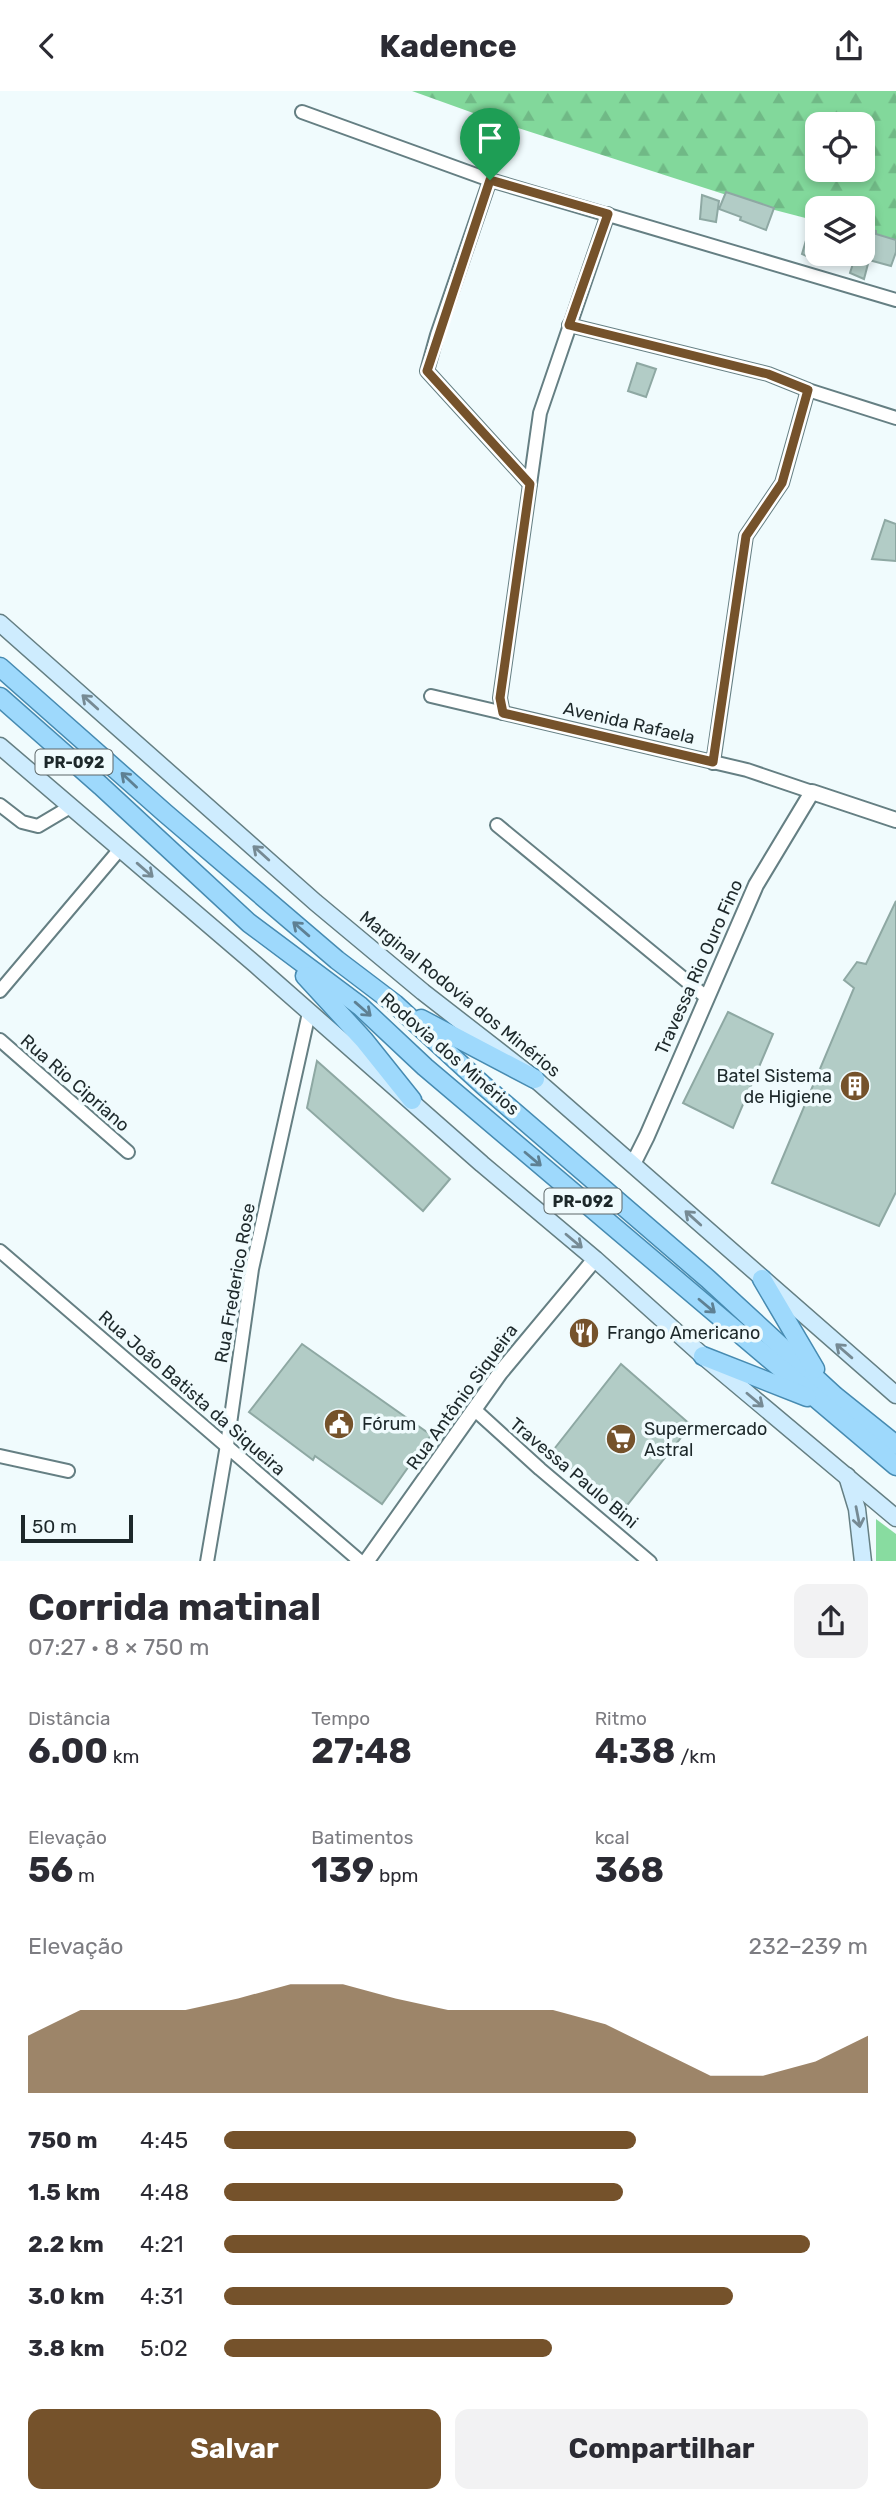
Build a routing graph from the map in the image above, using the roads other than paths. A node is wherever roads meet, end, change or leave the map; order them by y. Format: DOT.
graph roads {
  1 [pos="302,112"];
  2 [pos="490,180"];
  3 [pos="608,214"];
  4 [pos="896,300"];
  5 [pos="569,325"];
  6 [pos="808,390"];
  7 [pos="896,418"];
  8 [pos="530,484"];
  9 [pos="0,622"];
  10 [pos="0,667"];
  11 [pos="431,696"];
  12 [pos="0,697"];
  13 [pos="503,713"];
  14 [pos="0,746"];
  15 [pos="713,762"];
  16 [pos="812,792"];
  17 [pos="0,805"];
  18 [pos="70,807"];
  19 [pos="896,820"];
  20 [pos="497,825"];
  21 [pos="120,849"];
  22 [pos="268,939"];
  23 [pos="0,991"];
  24 [pos="706,997"];
  25 [pos="398,1007"];
  26 [pos="309,1013"];
  27 [pos="0,1039"];
  28 [pos="535,1079"];
  29 [pos="412,1100"];
  30 [pos="128,1152"];
  31 [pos="633,1164"];
  32 [pos="1,1252"];
  33 [pos="595,1259"];
  34 [pos="762,1279"];
  35 [pos="703,1356"];
  36 [pos="822,1393"];
  37 [pos="896,1395"];
  38 [pos="475,1411"];
  39 [pos="227,1445"];
  40 [pos="896,1445"];
  41 [pos="0,1455"];
  42 [pos="896,1466"];
  43 [pos="68,1471"];
  44 [pos="846,1474"];
  45 [pos="896,1518"];
  46 [pos="207,1561"];
  47 [pos="362,1561"];
  48 [pos="364,1561"];
  49 [pos="649,1561"];
  50 [pos="863,1561"];
  1 -- 2 [label="street"];
  2 -- 3 [label="street"];
  2 -- 8 [label="street"];
  3 -- 4 [label="street"];
  3 -- 5 [label="street"];
  5 -- 6 [label="street"];
  5 -- 8 [label="street"];
  6 -- 7 [label="street"];
  6 -- 15 [label="street"];
  8 -- 13 [label="street"];
  28 -- 9 [label="main road, Marginal Rodovia dos Minérios, one-way"];
  25 -- 10 [label="main road, Rodovia dos Minérios / PR-092, one-way"];
  11 -- 13 [label="street, Avenida Rafaela"];
  12 -- 22 [label="main road, Rodovia dos Minérios / PR-092"];
  13 -- 15 [label="street, Avenida Rafaela"];
  14 -- 18 [label="main road"];
  15 -- 16 [label="street, Avenida Rafaela"];
  16 -- 19 [label="street, Avenida Rafaela"];
  16 -- 24 [label="street, Travessa Rio Ouro Fino"];
  17 -- 18 [label="street"];
  18 -- 21 [label="main road"];
  20 -- 24 [label="street"];
  21 -- 23 [label="street"];
  21 -- 26 [label="main road, one-way"];
  22 -- 29 [label="main road"];
  22 -- 36 [label="main road, Rodovia dos Minérios / PR-092, one-way"];
  24 -- 31 [label="street, Travessa Rio Ouro Fino"];
  25 -- 28 [label="main road"];
  25 -- 36 [label="main road, Rodovia dos Minérios / PR-092"];
  26 -- 29 [label="main road"];
  26 -- 39 [label="street, Rua Frederico Rose"];
  27 -- 30 [label="street, Rua Rio Cipriano"];
  28 -- 31 [label="main road, Marginal Rodovia dos Minérios"];
  29 -- 33 [label="main road, one-way"];
  34 -- 31 [label="main road, Marginal Rodovia dos Minérios, one-way"];
  32 -- 39 [label="street, Rua João Batista da Siqueira"];
  33 -- 35 [label="main road"];
  33 -- 38 [label="street, Rua Antônio Siqueira"];
  34 -- 36 [label="main road"];
  37 -- 34 [label="main road, Marginal Rodovia dos Minérios, one-way"];
  35 -- 36 [label="main road"];
  35 -- 44 [label="main road, one-way"];
  36 -- 40 [label="main road, Rodovia dos Minérios / PR-092"];
  36 -- 42 [label="main road, Rodovia dos Minérios / PR-092"];
  38 -- 48 [label="street, Rua Antônio Siqueira"];
  38 -- 49 [label="street, Travessa Paulo Bini"];
  39 -- 46 [label="street, Rua Frederico Rose"];
  39 -- 47 [label="street, Rua João Batista da Siqueira"];
  41 -- 43 [label="street"];
  44 -- 45 [label="main road"];
  44 -- 50 [label="main road, one-way"];
}
